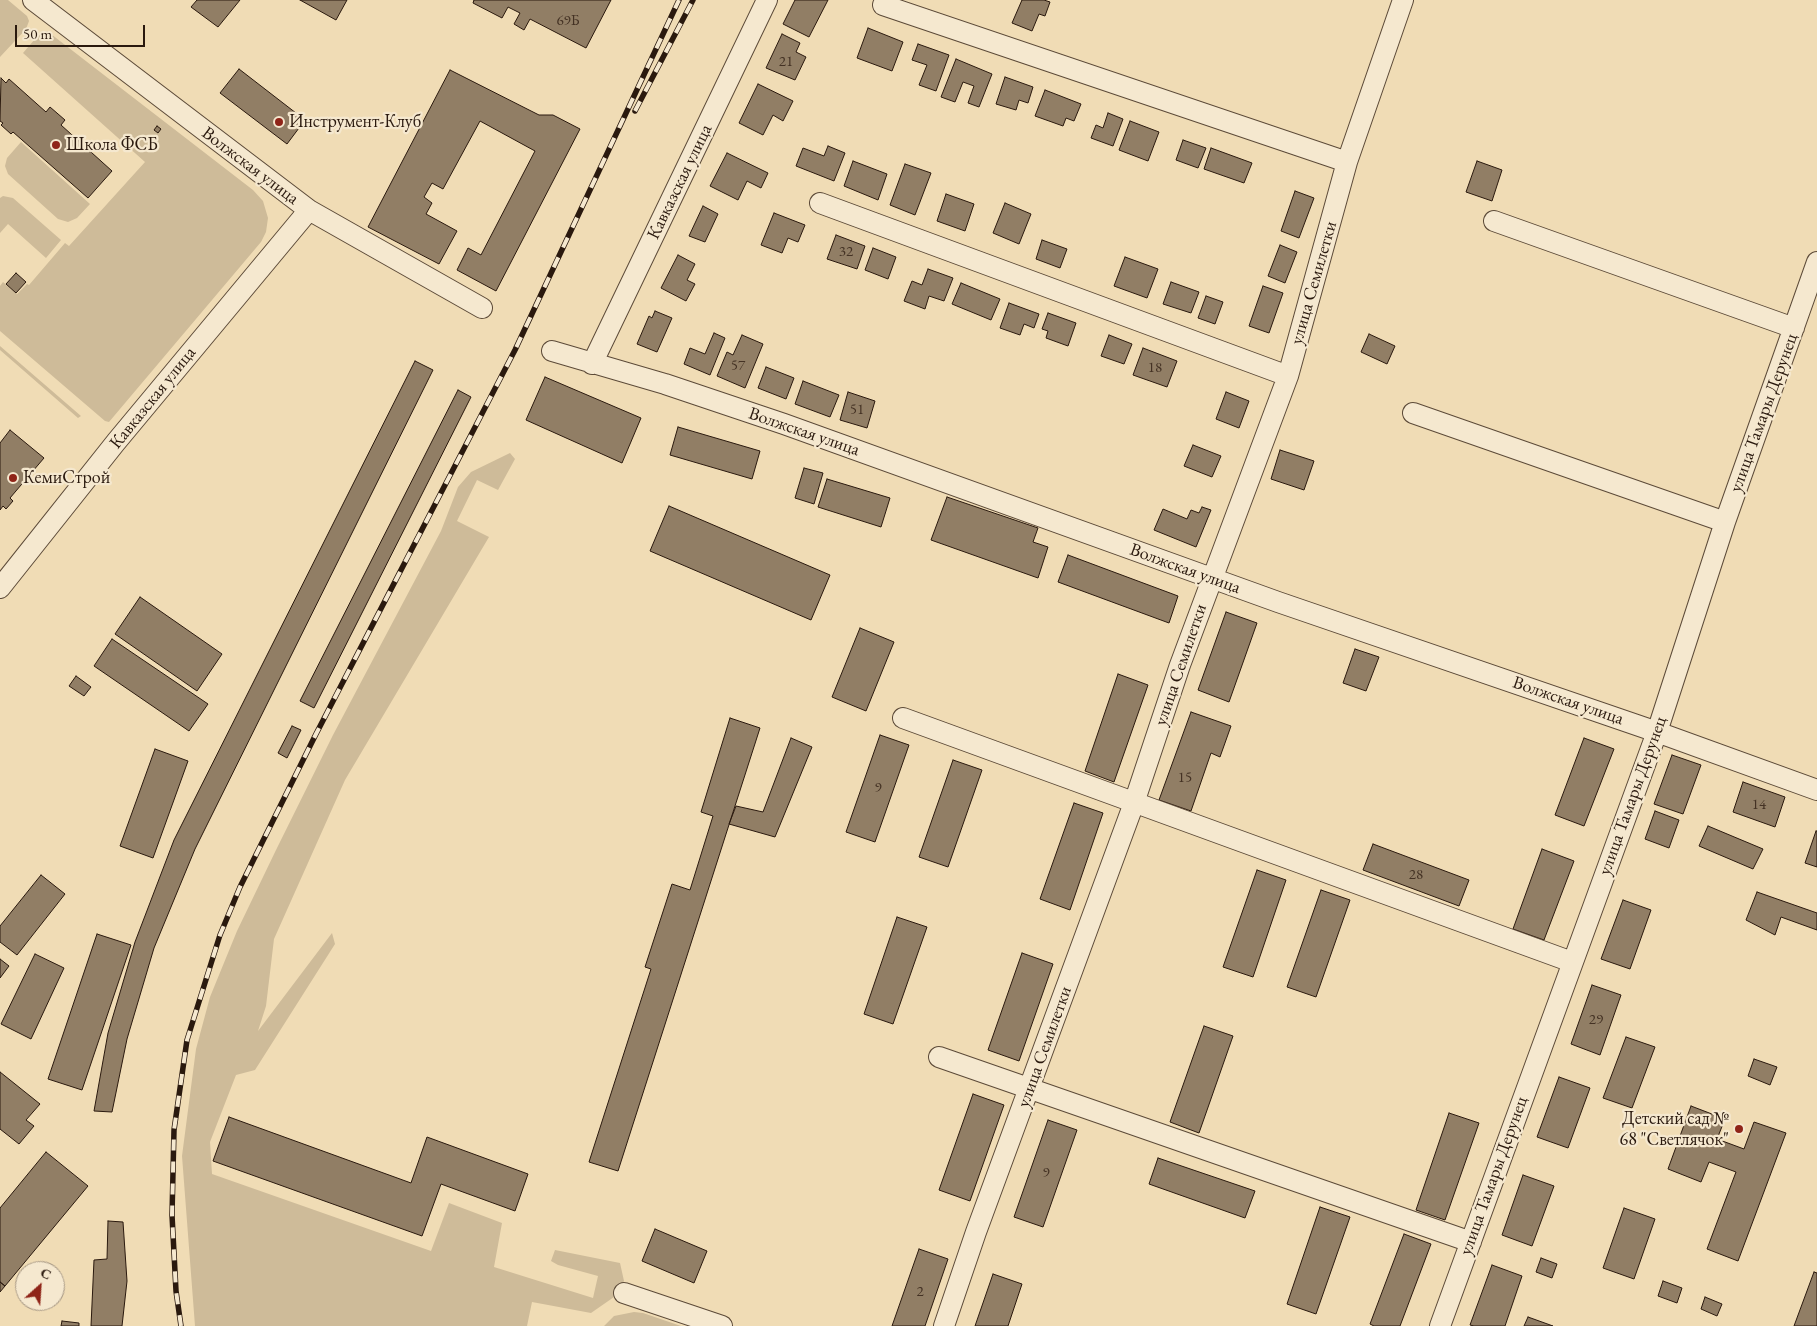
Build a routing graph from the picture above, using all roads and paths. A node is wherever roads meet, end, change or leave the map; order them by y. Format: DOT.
graph roads {
  1 [pos="767,0"];
  2 [pos="1403,0"];
  3 [pos="35,1"];
  4 [pos="882,5"];
  5 [pos="1347,162"];
  6 [pos="820,203"];
  7 [pos="309,210"];
  8 [pos="1494,221"];
  9 [pos="1817,262"];
  10 [pos="482,308"];
  11 [pos="1794,328"];
  12 [pos="552,351"];
  13 [pos="592,364"];
  14 [pos="1288,376"];
  15 [pos="1413,412"];
  16 [pos="1725,522"];
  17 [pos="1212,579"];
  18 [pos="0,588"];
  19 [pos="903,718"];
  20 [pos="1657,732"];
  21 [pos="1817,790"];
  22 [pos="1134,803"];
  23 [pos="1572,962"];
  24 [pos="939,1057"];
  25 [pos="1030,1087"];
  26 [pos="1471,1242"];
  27 [pos="624,1293"];
  28 [pos="722,1326"];
  29 [pos="944,1326"];
  30 [pos="1440,1326"];
  1 -- 13 [label="street, Кавказская улица"];
  2 -- 5 [label="street, улица Семилетки"];
  3 -- 7 [label="street, Волжская улица"];
  4 -- 5 [label="street"];
  5 -- 14 [label="street, улица Семилетки"];
  6 -- 14 [label="street"];
  7 -- 10 [label="street, Волжская улица"];
  7 -- 18 [label="street, Кавказская улица"];
  8 -- 11 [label="street"];
  9 -- 11 [label="street, улица Тамары Дерунец"];
  11 -- 16 [label="street, улица Тамары Дерунец"];
  12 -- 13 [label="street, Волжская улица"];
  13 -- 17 [label="street, Волжская улица"];
  14 -- 17 [label="street, улица Семилетки"];
  15 -- 16 [label="street"];
  16 -- 20 [label="street, улица Тамары Дерунец"];
  17 -- 20 [label="street, Волжская улица"];
  17 -- 22 [label="street, улица Семилетки"];
  19 -- 22 [label="street"];
  20 -- 21 [label="street, Волжская улица"];
  20 -- 23 [label="street, улица Тамары Дерунец"];
  22 -- 23 [label="street"];
  22 -- 25 [label="street, улица Семилетки"];
  23 -- 26 [label="street, улица Тамары Дерунец"];
  24 -- 25 [label="street"];
  25 -- 26 [label="street"];
  25 -- 29 [label="street, улица Семилетки"];
  26 -- 30 [label="street, улица Тамары Дерунец"];
  27 -- 28 [label="street"];
}
